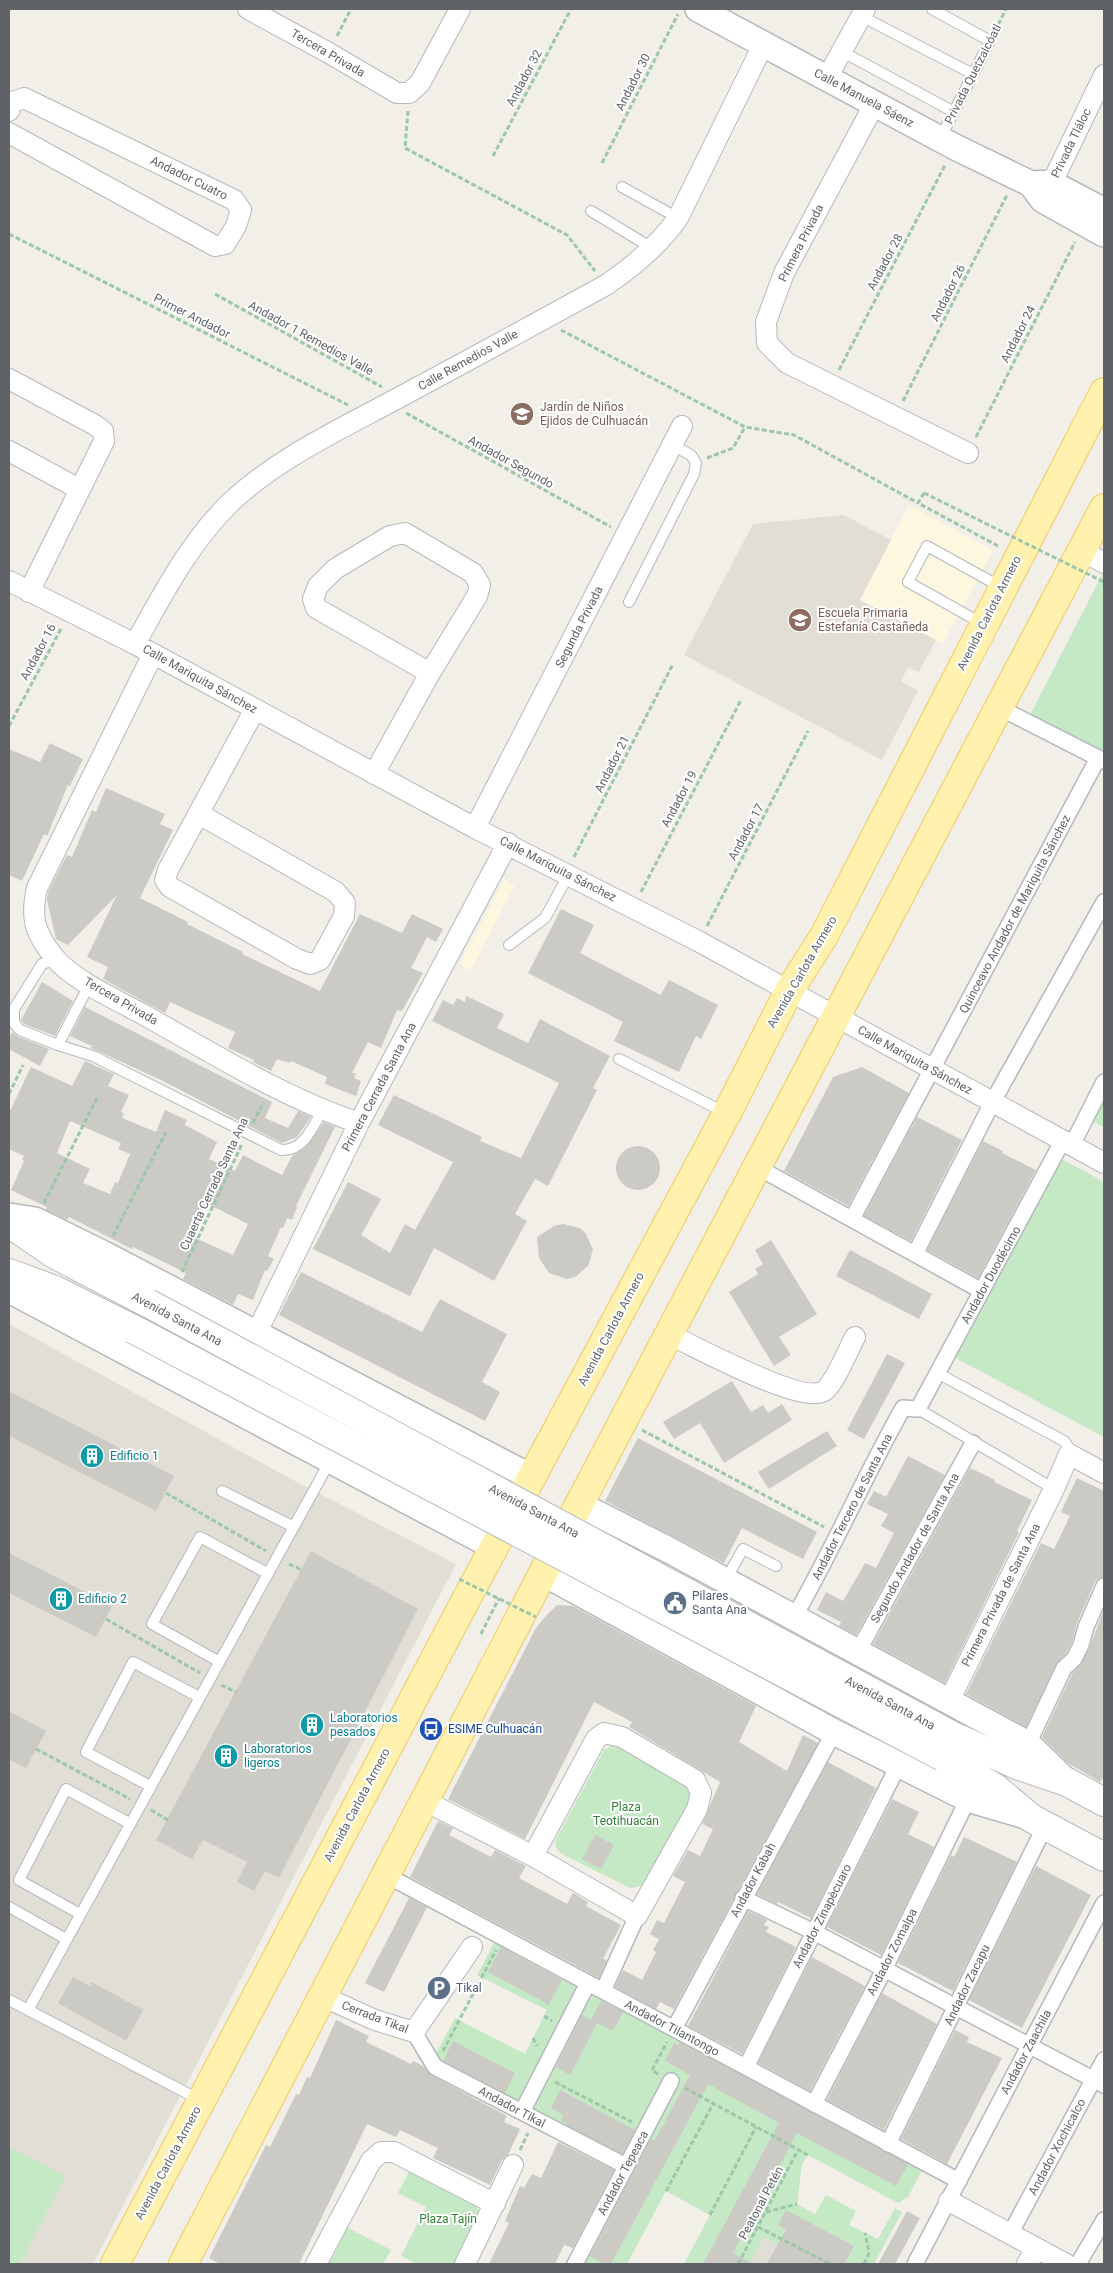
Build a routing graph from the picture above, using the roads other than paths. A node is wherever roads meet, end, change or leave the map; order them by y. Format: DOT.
graph roads {
  1 [pos="248,9"];
  2 [pos="460,9"];
  3 [pos="698,9"];
  4 [pos="932,9"];
  5 [pos="863,12"];
  6 [pos="763,45"];
  7 [pos="841,51"];
  8 [pos="973,74"];
  9 [pos="1104,75"];
  10 [pos="827,78"];
  11 [pos="875,103"];
  12 [pos="11,107"];
  13 [pos="954,112"];
  14 [pos="9,133"];
  15 [pos="948,143"];
  16 [pos="1035,186"];
  17 [pos="622,187"];
  18 [pos="591,211"];
  19 [pos="678,218"];
  20 [pos="1098,223"];
  21 [pos="652,248"];
  22 [pos="9,379"];
  23 [pos="1104,392"];
  24 [pos="682,426"];
  25 [pos="672,445"];
  26 [pos="9,450"];
  27 [pos="968,453"];
  28 [pos="79,489"];
  29 [pos="1104,508"];
  30 [pos="1093,557"];
  31 [pos="9,581"];
  32 [pos="1002,587"];
  33 [pos="29,592"];
  34 [pos="629,602"];
  35 [pos="983,624"];
  36 [pos="135,644"];
  37 [pos="153,654"];
  38 [pos="430,673"];
  39 [pos="1000,708"];
  40 [pos="255,710"];
  41 [pos="1101,759"];
  42 [pos="374,774"];
  43 [pos="199,814"];
  44 [pos="475,828"];
  45 [pos="508,843"];
  46 [pos="568,873"];
  47 [pos="1104,902"];
  48 [pos="509,945"];
  49 [pos="56,959"];
  50 [pos="89,985"];
  51 [pos="789,991"];
  52 [pos="838,1018"];
  53 [pos="58,1045"];
  54 [pos="619,1059"];
  55 [pos="933,1070"];
  56 [pos="1104,1082"];
  57 [pos="992,1103"];
  58 [pos="322,1110"];
  59 [pos="727,1113"];
  60 [pos="359,1123"];
  61 [pos="1068,1143"];
  62 [pos="1104,1163"];
  63 [pos="757,1167"];
  64 [pos="9,1216"];
  65 [pos="852,1219"];
  66 [pos="22,1222"];
  67 [pos="915,1254"];
  68 [pos="9,1273"];
  69 [pos="9,1290"];
  70 [pos="982,1291"];
  71 [pos="256,1334"];
  72 [pos="670,1335"];
  73 [pos="855,1337"];
  74 [pos="937,1373"];
  75 [pos="397,1405"];
  76 [pos="918,1409"];
  77 [pos="973,1443"];
  78 [pos="1069,1454"];
  79 [pos="330,1460"];
  80 [pos="1104,1473"];
  81 [pos="362,1476"];
  82 [pos="531,1477"];
  83 [pos="1054,1489"];
  84 [pos="222,1491"];
  85 [pos="580,1505"];
  86 [pos="294,1527"];
  87 [pos="494,1547"];
  88 [pos="667,1549"];
  89 [pos="776,1566"];
  90 [pos="543,1573"];
  91 [pos="267,1574"];
  92 [pos="725,1581"];
  93 [pos="1104,1586"];
  94 [pos="627,1617"];
  95 [pos="793,1619"];
  96 [pos="857,1653"];
  97 [pos="218,1662"];
  98 [pos="199,1697"];
  99 [pos="949,1701"];
  100 [pos="834,1732"];
  101 [pos="1028,1744"];
  102 [pos="948,1746"];
  103 [pos="899,1764"];
  104 [pos="1067,1782"];
  105 [pos="150,1786"];
  106 [pos="968,1799"];
  107 [pos="425,1801"];
  108 [pos="1104,1802"];
  109 [pos="1038,1822"];
  110 [pos="130,1823"];
  111 [pos="533,1856"];
  112 [pos="1104,1857"];
  113 [pos="386,1875"];
  114 [pos="743,1898"];
  115 [pos="1104,1903"];
  116 [pos="9,1907"];
  117 [pos="80,1914"];
  118 [pos="637,1916"];
  119 [pos="814,1932"];
  120 [pos="66,1939"];
  121 [pos="472,1946"];
  122 [pos="884,1970"];
  123 [pos="588,1983"];
  124 [pos="604,1991"];
  125 [pos="324,1997"];
  126 [pos="9,2000"];
  127 [pos="956,2007"];
  128 [pos="28,2010"];
  129 [pos="674,2029"];
  130 [pos="414,2032"];
  131 [pos="1030,2046"];
  132 [pos="1104,2060"];
  133 [pos="746,2067"];
  134 [pos="671,2081"];
  135 [pos="1099,2082"];
  136 [pos="201,2100"];
  137 [pos="814,2104"];
  138 [pos="528,2116"];
  139 [pos="888,2144"];
  140 [pos="513,2165"];
  141 [pos="626,2166"];
  142 [pos="958,2181"];
  143 [pos="948,2202"];
  144 [pos="495,2204"];
  145 [pos="1104,2220"];
  146 [pos="1010,2234"];
  147 [pos="1031,2256"];
  148 [pos="115,2264"];
  149 [pos="183,2264"];
  150 [pos="316,2264"];
  151 [pos="465,2264"];
  152 [pos="575,2264"];
  153 [pos="915,2264"];
  154 [pos="1066,2264"];
  155 [pos="1078,2264"];
  1 -- 2 [label="street, Tercera Privada"];
  3 -- 6 [label="street, Calle Manuela Sáenz"];
  4 -- 8 [label="lane, Privada Quetzalcóatl"];
  5 -- 7 [label="street"];
  5 -- 8 [label="lane"];
  6 -- 10 [label="street, Calle Manuela Sáenz"];
  6 -- 19 [label="street, Calle Remedios Valle"];
  7 -- 10 [label="street"];
  7 -- 13 [label="lane"];
  8 -- 13 [label="lane, Privada Quetzalcóatl"];
  9 -- 16 [label="street, Privada Tláloc"];
  10 -- 11 [label="street, Calle Manuela Sáenz"];
  11 -- 15 [label="street, Calle Manuela Sáenz"];
  11 -- 27 [label="street, Primera Privada"];
  12 -- 14 [label="street, Andador Cuatro"];
  13 -- 15 [label="lane, Privada Quetzalcóatl"];
  15 -- 16 [label="street, Calle Manuela Sáenz"];
  16 -- 20 [label="street, Calle Manuela Sáenz"];
  17 -- 19 [label="lane"];
  18 -- 21 [label="lane"];
  19 -- 21 [label="street, Calle Remedios Valle"];
  21 -- 36 [label="street, Calle Remedios Valle"];
  22 -- 28 [label="street"];
  23 -- 32 [label="main road, Avenida Carlota Armero"];
  24 -- 25 [label="street, Segunda Privada"];
  25 -- 34 [label="lane"];
  25 -- 44 [label="street, Segunda Privada"];
  26 -- 28 [label="street"];
  28 -- 33 [label="street"];
  29 -- 30 [label="main road"];
  30 -- 39 [label="main road"];
  31 -- 33 [label="street, Calle Mariquita Sánchez"];
  32 -- 35 [label="main road, Avenida Carlota Armero"];
  32 -- 35 [label="lane"];
  33 -- 36 [label="street, Calle Mariquita Sánchez"];
  35 -- 51 [label="main road, Avenida Carlota Armero"];
  36 -- 37 [label="street, Calle Mariquita Sánchez"];
  37 -- 40 [label="street, Calle Mariquita Sánchez"];
  37 -- 49 [label="street, Tercera Privada"];
  38 -- 38 [label="street"];
  38 -- 42 [label="street"];
  39 -- 41 [label="street"];
  39 -- 52 [label="main road"];
  40 -- 42 [label="street, Calle Mariquita Sánchez"];
  40 -- 43 [label="street"];
  41 -- 55 [label="street, Quinceavo Andador de Mariquita Sánchez"];
  42 -- 44 [label="street, Calle Mariquita Sánchez"];
  43 -- 43 [label="street"];
  44 -- 45 [label="street, Calle Mariquita Sánchez"];
  45 -- 46 [label="street, Calle Mariquita Sánchez"];
  45 -- 60 [label="street, Primera Cerrada Santa Ana"];
  46 -- 48 [label="lane"];
  46 -- 51 [label="street, Calle Mariquita Sánchez"];
  47 -- 57 [label="street"];
  49 -- 50 [label="street, Tercera Privada"];
  49 -- 53 [label="lane"];
  50 -- 53 [label="lane"];
  50 -- 58 [label="street, Tercera Privada"];
  51 -- 52 [label="street, Calle Mariquita Sánchez"];
  51 -- 59 [label="main road, Avenida Carlota Armero"];
  52 -- 55 [label="street, Calle Mariquita Sánchez"];
  52 -- 63 [label="main road"];
  53 -- 58 [label="lane"];
  54 -- 59 [label="lane"];
  55 -- 57 [label="street, Calle Mariquita Sánchez"];
  55 -- 65 [label="street, Quinceavo Andador de Mariquita Sánchez"];
  56 -- 61 [label="street, Andador Duodécimo"];
  57 -- 61 [label="street, Calle Mariquita Sánchez"];
  57 -- 67 [label="street"];
  58 -- 60 [label="street, Tercera Privada"];
  59 -- 82 [label="main road, Avenida Carlota Armero"];
  60 -- 71 [label="street, Primera Cerrada Santa Ana"];
  61 -- 62 [label="street, Calle Mariquita Sánchez"];
  61 -- 70 [label="street, Andador Duodécimo"];
  63 -- 65 [label="street"];
  63 -- 72 [label="main road"];
  64 -- 66 [label="street, Avenida Santa Ana"];
  65 -- 67 [label="street"];
  66 -- 71 [label="street, Avenida Santa Ana"];
  66 -- 102 [label="main road, Avenida Santa Ana, bridge"];
  67 -- 70 [label="street"];
  68 -- 102 [label="main road, Avenida Santa Ana, bridge"];
  69 -- 79 [label="street"];
  70 -- 74 [label="street, Andador Duodécimo"];
  71 -- 75 [label="street, Avenida Santa Ana"];
  72 -- 73 [label="street"];
  72 -- 85 [label="main road"];
  74 -- 76 [label="street, Andador Duodécimo"];
  74 -- 78 [label="lane"];
  75 -- 81 [label="street"];
  75 -- 82 [label="street, Avenida Santa Ana"];
  76 -- 77 [label="lane"];
  76 -- 95 [label="street, Andador Tercero de Santa Ana"];
  77 -- 83 [label="lane"];
  77 -- 96 [label="street, Segundo Andador de Santa Ana"];
  78 -- 80 [label="street"];
  78 -- 83 [label="street, Primera Privada de Santa Ana"];
  79 -- 81 [label="street"];
  79 -- 86 [label="lane"];
  81 -- 87 [label="street"];
  82 -- 87 [label="main road, Avenida Carlota Armero"];
  83 -- 99 [label="street, Primera Privada de Santa Ana"];
  84 -- 86 [label="lane"];
  85 -- 88 [label="street, Avenida Santa Ana"];
  85 -- 90 [label="main road"];
  86 -- 91 [label="lane"];
  87 -- 136 [label="main road, Avenida Carlota Armero"];
  88 -- 92 [label="street, Avenida Santa Ana"];
  88 -- 94 [label="street"];
  89 -- 92 [label="lane"];
  90 -- 94 [label="street, Avenida Santa Ana"];
  90 -- 107 [label="main road"];
  91 -- 97 [label="lane"];
  91 -- 97 [label="lane"];
  92 -- 95 [label="street, Avenida Santa Ana"];
  93 -- 101 [label="street"];
  94 -- 100 [label="street, Avenida Santa Ana"];
  95 -- 96 [label="street, Avenida Santa Ana"];
  96 -- 99 [label="street, Avenida Santa Ana"];
  97 -- 98 [label="lane"];
  98 -- 105 [label="lane"];
  98 -- 105 [label="lane"];
  99 -- 101 [label="street, Avenida Santa Ana"];
  100 -- 103 [label="street, Avenida Santa Ana"];
  100 -- 114 [label="street, Andador Kabah"];
  101 -- 104 [label="street, Avenida Santa Ana"];
  102 -- 104 [label="main road, Avenida Santa Ana"];
  102 -- 109 [label="main road, Avenida Santa Ana"];
  103 -- 106 [label="street, Avenida Santa Ana"];
  103 -- 119 [label="street, Andador Zinapècuaro"];
  104 -- 108 [label="main road, Avenida Santa Ana"];
  105 -- 110 [label="lane"];
  106 -- 109 [label="street, Avenida Santa Ana"];
  106 -- 122 [label="street, Andador Zomalpa"];
  107 -- 111 [label="street"];
  107 -- 113 [label="main road"];
  109 -- 112 [label="main road, Avenida Santa Ana"];
  109 -- 127 [label="street, Andador Zacapu"];
  110 -- 117 [label="lane"];
  110 -- 117 [label="lane"];
  111 -- 118 [label="street"];
  111 -- 118 [label="street"];
  113 -- 123 [label="street, Andador Tilantongo"];
  113 -- 125 [label="main road"];
  114 -- 119 [label="street"];
  114 -- 129 [label="street, Andador Kabah"];
  115 -- 131 [label="street, Andador Zaachila"];
  116 -- 120 [label="lane"];
  117 -- 120 [label="lane"];
  118 -- 124 [label="street"];
  119 -- 122 [label="street"];
  119 -- 133 [label="street, Andador Zinapècuaro"];
  120 -- 128 [label="lane"];
  121 -- 130 [label="street, Cerrada Tikal"];
  122 -- 127 [label="street"];
  122 -- 137 [label="street, Andador Zomalpa"];
  123 -- 124 [label="street, Andador Tilantongo"];
  123 -- 138 [label="street"];
  124 -- 129 [label="street, Andador Tilantongo"];
  125 -- 130 [label="street, Cerrada Tikal"];
  125 -- 149 [label="main road"];
  126 -- 128 [label="lane"];
  127 -- 131 [label="street"];
  127 -- 139 [label="street, Andador Zacapu"];
  128 -- 136 [label="lane"];
  129 -- 133 [label="street, Andador Tilantongo"];
  130 -- 138 [label="street, Andador Tikal"];
  131 -- 135 [label="street"];
  131 -- 142 [label="street, Andador Zaachila"];
  132 -- 135 [label="street, Andador Xochicalco"];
  133 -- 137 [label="street, Andador Tilantongo"];
  134 -- 141 [label="street, Andador Tepeaca"];
  135 -- 146 [label="street, Andador Xochicalco"];
  136 -- 148 [label="main road, Avenida Carlota Armero"];
  137 -- 139 [label="street, Andador Tilantongo"];
  138 -- 141 [label="street, Andador Tikal"];
  139 -- 142 [label="street, Andador Tilantongo"];
  140 -- 144 [label="street"];
  141 -- 152 [label="street, Andador Tepeaca"];
  142 -- 143 [label="street, Andador Zaachila"];
  143 -- 146 [label="street"];
  143 -- 153 [label="street, Andador Zaachila"];
  144 -- 150 [label="street"];
  144 -- 151 [label="street"];
  145 -- 155 [label="street"];
  146 -- 147 [label="street"];
  147 -- 154 [label="street"];
}
